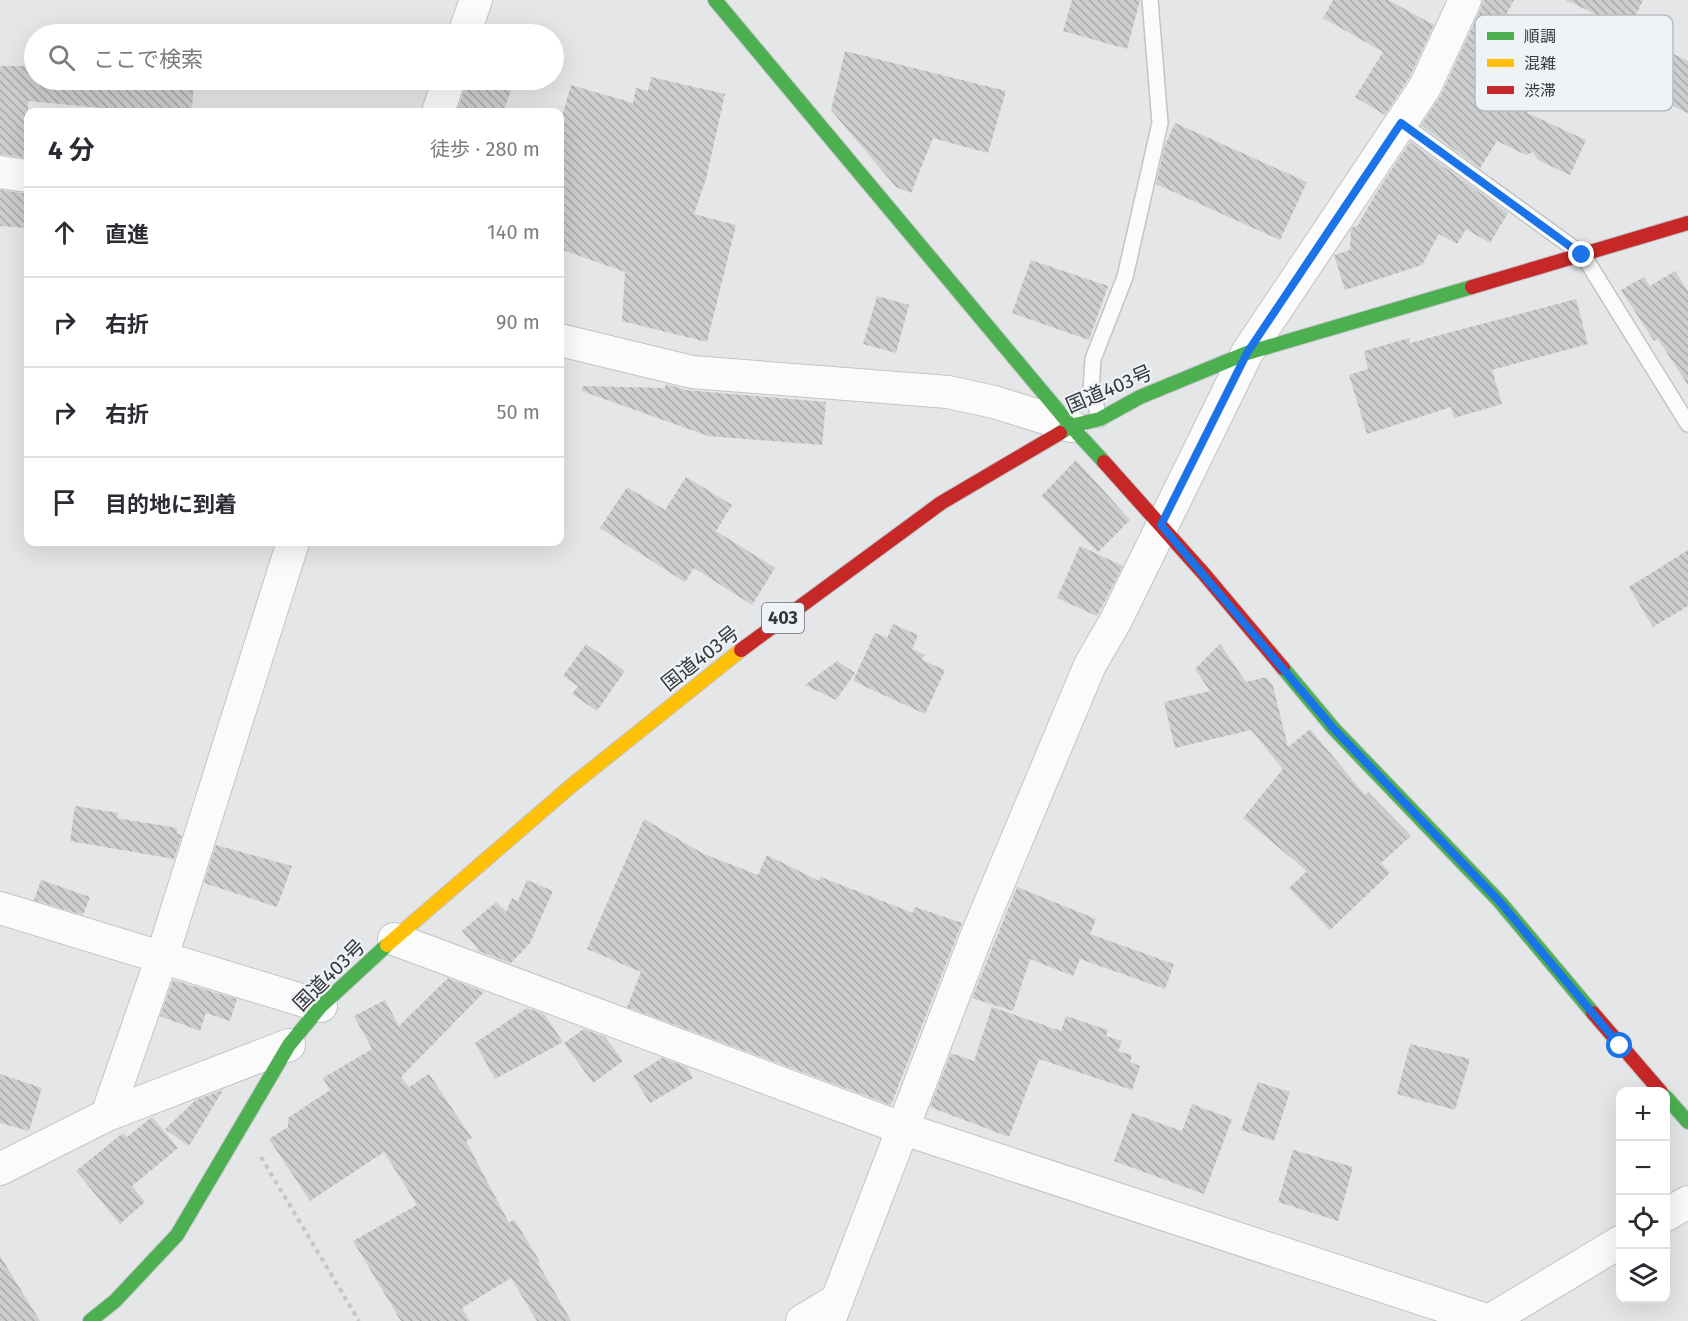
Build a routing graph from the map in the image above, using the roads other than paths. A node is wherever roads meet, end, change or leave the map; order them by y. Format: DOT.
graph roads {
  1 [pos="476,0"];
  2 [pos="715,0"];
  3 [pos="1150,0"];
  4 [pos="1465,0"];
  5 [pos="468,24"];
  6 [pos="446,90"];
  7 [pos="439,108"];
  8 [pos="1401,123"];
  9 [pos="0,172"];
  10 [pos="24,175"];
  11 [pos="1688,224"];
  12 [pos="1582,255"];
  13 [pos="564,341"];
  14 [pos="1247,353"];
  15 [pos="1085,422"];
  16 [pos="1688,424"];
  17 [pos="1161,525"];
  18 [pos="292,546"];
  19 [pos="0,908"];
  20 [pos="394,939"];
  21 [pos="162,957"];
  22 [pos="321,1006"];
  23 [pos="289,1045"];
  24 [pos="1657,1087"];
  25 [pos="1670,1102"];
  26 [pos="107,1115"];
  27 [pos="1688,1122"];
  28 [pos="904,1129"];
  29 [pos="0,1169"];
  30 [pos="1688,1202"];
  31 [pos="1670,1212"];
  32 [pos="1616,1244"];
  33 [pos="833,1311"];
  34 [pos="90,1321"];
  35 [pos="802,1321"];
  1 -- 5 [label="street"];
  2 -- 15 [label="main road"];
  3 -- 15 [label="lane"];
  4 -- 8 [label="street"];
  6 -- 7 [label="street"];
  8 -- 12 [label="lane"];
  8 -- 14 [label="street"];
  9 -- 10 [label="street"];
  11 -- 12 [label="main road, 国道403号 / 403"];
  12 -- 14 [label="main road, 国道403号 / 403"];
  12 -- 16 [label="lane"];
  13 -- 15 [label="street"];
  14 -- 15 [label="main road, 国道403号 / 403"];
  14 -- 17 [label="street"];
  15 -- 17 [label="main road"];
  15 -- 20 [label="main road, 国道403号 / 403"];
  17 -- 24 [label="main road"];
  17 -- 28 [label="street"];
  18 -- 21 [label="street"];
  19 -- 21 [label="street"];
  20 -- 22 [label="main road, 国道403号 / 403"];
  20 -- 28 [label="street"];
  21 -- 22 [label="street"];
  21 -- 26 [label="street"];
  22 -- 23 [label="main road, 国道403号 / 403"];
  23 -- 26 [label="street"];
  23 -- 34 [label="main road, 国道403号 / 403"];
  25 -- 27 [label="main road"];
  26 -- 29 [label="street"];
  28 -- 32 [label="street"];
  28 -- 33 [label="street"];
  30 -- 31 [label="street"];
  33 -- 35 [label="street"];
}
